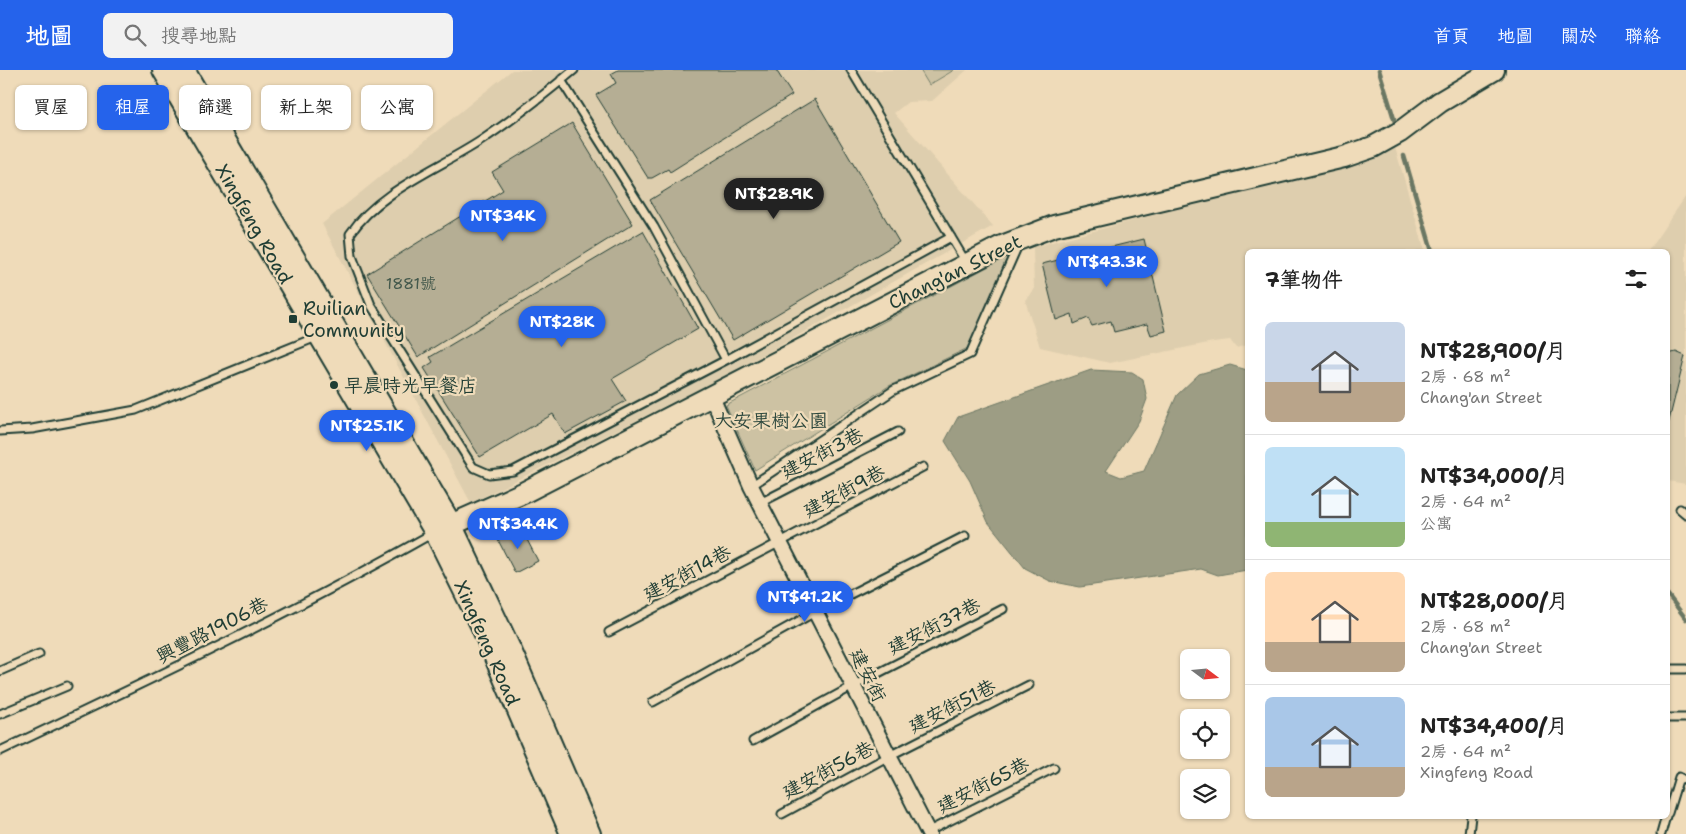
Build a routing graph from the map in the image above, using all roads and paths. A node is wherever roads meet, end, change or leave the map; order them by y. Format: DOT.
graph roads {
  1 [pos="163,70"];
  2 [pos="184,70"];
  3 [pos="574,70"];
  4 [pos="851,70"];
  5 [pos="1494,70"];
  6 [pos="562,80"];
  7 [pos="951,237"];
  8 [pos="1021,239"];
  9 [pos="967,264"];
  10 [pos="320,336"];
  11 [pos="726,360"];
  12 [pos="712,397"];
  13 [pos="0,431"];
  14 [pos="898,432"];
  15 [pos="923,467"];
  16 [pos="751,486"];
  17 [pos="760,503"];
  18 [pos="443,528"];
  19 [pos="965,536"];
  20 [pos="780,542"];
  21 [pos="1003,609"];
  22 [pos="815,612"];
  23 [pos="609,632"];
  24 [pos="39,654"];
  25 [pos="1670,669"];
  26 [pos="1686,669"];
  27 [pos="0,671"];
  28 [pos="1029,685"];
  29 [pos="67,686"];
  30 [pos="853,686"];
  31 [pos="652,702"];
  32 [pos="0,714"];
  33 [pos="1670,718"];
  34 [pos="1686,718"];
  35 [pos="753,741"];
  36 [pos="0,751"];
  37 [pos="889,756"];
  38 [pos="1054,768"];
  39 [pos="1686,781"];
  40 [pos="1670,806"];
  41 [pos="782,814"];
  42 [pos="1470,819"];
  43 [pos="1665,819"];
  44 [pos="926,833"];
  45 [pos="571,834"];
  46 [pos="590,834"];
  47 [pos="1468,834"];
  48 [pos="1660,834"];
  1 -- 10 [label="main road, Xingfeng Road"];
  2 -- 18 [label="main road, Xingfeng Road"];
  3 -- 6 [label="lane"];
  4 -- 7 [label="lane"];
  5 -- 8 [label="main road, Chang'an Street"];
  6 -- 11 [label="lane"];
  6 -- 11 [label="lane"];
  7 -- 9 [label="lane"];
  7 -- 11 [label="lane"];
  8 -- 9 [label="main road, Chang'an Street"];
  8 -- 16 [label="lane"];
  9 -- 12 [label="main road, Chang'an Street"];
  10 -- 13 [label="lane"];
  10 -- 18 [label="main road, Xingfeng Road"];
  12 -- 16 [label="street, 建安街"];
  12 -- 18 [label="main road, Chang'an Street"];
  14 -- 17 [label="lane, 建安街3巷"];
  15 -- 20 [label="lane, 建安街9巷"];
  16 -- 17 [label="street, 建安街"];
  17 -- 20 [label="street, 建安街"];
  18 -- 36 [label="lane, 興豐路1906巷"];
  18 -- 45 [label="main road, Xingfeng Road"];
  18 -- 46 [label="main road, Xingfeng Road"];
  19 -- 22 [label="lane"];
  20 -- 22 [label="street, 建安街"];
  20 -- 23 [label="lane, 建安街14巷"];
  21 -- 30 [label="lane, 建安街37巷"];
  22 -- 30 [label="street, 建安街"];
  22 -- 31 [label="lane"];
  24 -- 27 [label="lane"];
  25 -- 26 [label="lane"];
  28 -- 37 [label="lane, 建安街51巷"];
  29 -- 32 [label="lane"];
  30 -- 35 [label="lane, 建安街37巷"];
  30 -- 37 [label="street, 建安街"];
  33 -- 34 [label="lane"];
  37 -- 41 [label="lane, 建安街56巷"];
  37 -- 44 [label="street, 建安街"];
  38 -- 44 [label="lane, 建安街65巷"];
  39 -- 40 [label="lane"];
  42 -- 47 [label="lane"];
  43 -- 48 [label="lane"];
}
